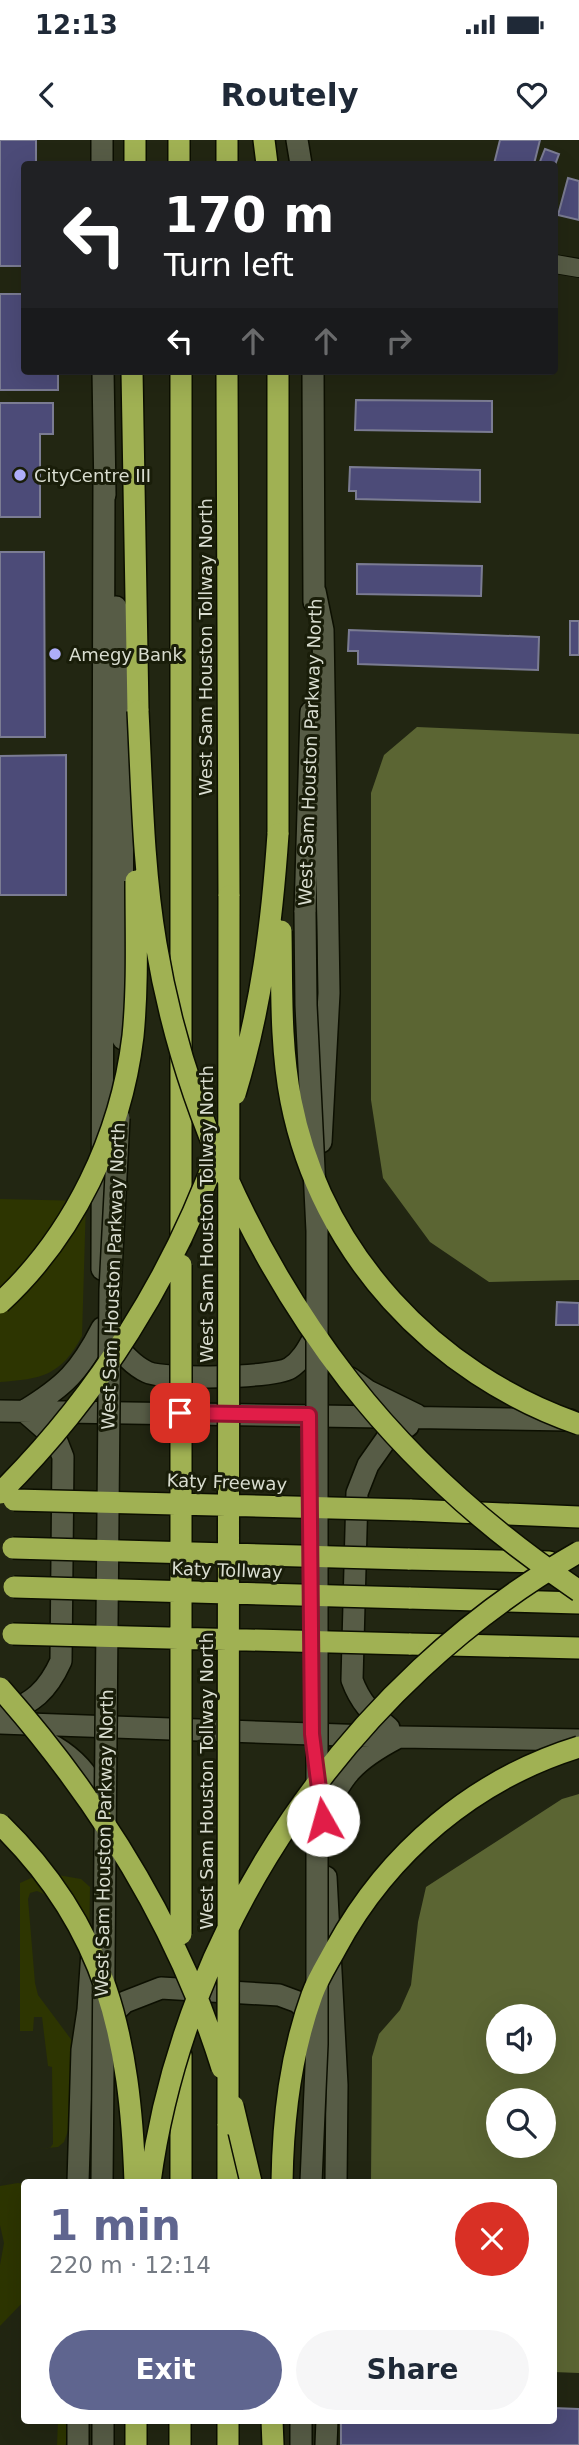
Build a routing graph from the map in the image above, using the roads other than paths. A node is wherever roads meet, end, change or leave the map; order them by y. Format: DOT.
graph roads {
  1 [pos="102,140"];
  2 [pos="135,140"];
  3 [pos="179,140"];
  4 [pos="227,140"];
  5 [pos="264,140"];
  6 [pos="297,140"];
  7 [pos="102,161"];
  8 [pos="135,161"];
  9 [pos="179,161"];
  10 [pos="227,161"];
  11 [pos="267,161"];
  12 [pos="300,161"];
  13 [pos="558,264"];
  14 [pos="579,268"];
  15 [pos="103,375"];
  16 [pos="132,375"];
  17 [pos="181,375"];
  18 [pos="228,375"];
  19 [pos="278,375"];
  20 [pos="313,375"];
  21 [pos="104,480"];
  22 [pos="315,591"];
  23 [pos="138,711"];
  24 [pos="278,834"];
  25 [pos="0,1303"];
  26 [pos="102,1328"];
  27 [pos="313,1339"];
  28 [pos="24,1410"];
  29 [pos="0,1411"];
  30 [pos="102,1412"];
  31 [pos="309,1415"];
  32 [pos="421,1418"];
  33 [pos="579,1422"];
  34 [pos="5,1497"];
  35 [pos="577,1517"];
  36 [pos="6,1548"];
  37 [pos="579,1552"];
  38 [pos="579,1563"];
  39 [pos="7,1587"];
  40 [pos="579,1591"];
  41 [pos="579,1603"];
  42 [pos="7,1633"];
  43 [pos="579,1648"];
  44 [pos="0,1688"];
  45 [pos="0,1716"];
  46 [pos="0,1724"];
  47 [pos="100,1727"];
  48 [pos="312,1734"];
  49 [pos="399,1737"];
  50 [pos="579,1740"];
  51 [pos="579,1747"];
  52 [pos="99,1799"];
  53 [pos="323,1820"];
  54 [pos="0,1824"];
  55 [pos="82,2050"];
  56 [pos="337,2085"];
  57 [pos="78,2179"];
  58 [pos="102,2179"];
  59 [pos="135,2179"];
  60 [pos="150,2179"];
  61 [pos="181,2179"];
  62 [pos="228,2179"];
  63 [pos="250,2179"];
  64 [pos="282,2179"];
  65 [pos="311,2179"];
  66 [pos="336,2179"];
  67 [pos="78,2424"];
  68 [pos="103,2424"];
  69 [pos="136,2424"];
  70 [pos="180,2424"];
  71 [pos="228,2424"];
  72 [pos="272,2424"];
  73 [pos="280,2424"];
  74 [pos="301,2424"];
  75 [pos="327,2424"];
  76 [pos="78,2445"];
  77 [pos="103,2445"];
  78 [pos="135,2445"];
  79 [pos="180,2445"];
  80 [pos="228,2445"];
  81 [pos="273,2445"];
  82 [pos="280,2445"];
  83 [pos="301,2445"];
  84 [pos="326,2445"];
  1 -- 7 [label="main road"];
  2 -- 8 [label="highway"];
  3 -- 9 [label="highway"];
  4 -- 10 [label="highway"];
  5 -- 11 [label="highway"];
  6 -- 12 [label="main road"];
  13 -- 14 [label="street"];
  15 -- 21 [label="main road, West Sam Houston Parkway North"];
  16 -- 23 [label="highway"];
  17 -- 61 [label="highway, West Sam Houston Tollway North, bridge"];
  18 -- 62 [label="highway, West Sam Houston Tollway North, bridge"];
  19 -- 24 [label="highway"];
  20 -- 22 [label="main road, West Sam Houston Parkway North"];
  21 -- 26 [label="main road"];
  21 -- 58 [label="main road, West Sam Houston Parkway North, bridge"];
  22 -- 27 [label="main road"];
  22 -- 65 [label="main road, West Sam Houston Parkway North, bridge"];
  23 -- 25 [label="highway, bridge"];
  23 -- 40 [label="highway, bridge"];
  24 -- 33 [label="highway, bridge"];
  24 -- 34 [label="highway, bridge"];
  26 -- 27 [label="main road"];
  26 -- 28 [label="main road"];
  26 -- 30 [label="main road"];
  27 -- 31 [label="main road"];
  27 -- 32 [label="main road"];
  28 -- 29 [label="main road"];
  28 -- 30 [label="main road"];
  28 -- 45 [label="main road"];
  30 -- 31 [label="main road"];
  30 -- 47 [label="main road"];
  31 -- 32 [label="main road"];
  31 -- 48 [label="main road"];
  32 -- 33 [label="main road"];
  32 -- 49 [label="main road"];
  34 -- 35 [label="highway, Katy Freeway, bridge"];
  36 -- 38 [label="highway, Katy Tollway, bridge"];
  37 -- 60 [label="highway, bridge"];
  39 -- 41 [label="highway, Katy Tollway, bridge"];
  42 -- 43 [label="highway, bridge"];
  44 -- 63 [label="highway, bridge"];
  46 -- 47 [label="main road"];
  46 -- 52 [label="main road"];
  47 -- 48 [label="main road"];
  47 -- 52 [label="main road"];
  48 -- 49 [label="main road"];
  48 -- 53 [label="main road"];
  49 -- 50 [label="main road"];
  49 -- 53 [label="main road"];
  51 -- 64 [label="highway, bridge"];
  52 -- 55 [label="main road"];
  53 -- 56 [label="main road"];
  54 -- 59 [label="highway, bridge"];
  55 -- 56 [label="main road"];
  55 -- 57 [label="main road"];
  56 -- 66 [label="main road"];
  67 -- 76 [label="main road"];
  68 -- 77 [label="main road"];
  69 -- 78 [label="highway"];
  70 -- 79 [label="highway"];
  71 -- 80 [label="highway"];
  72 -- 81 [label="highway"];
  73 -- 82 [label="highway"];
  74 -- 83 [label="main road"];
  75 -- 84 [label="main road"];
}
